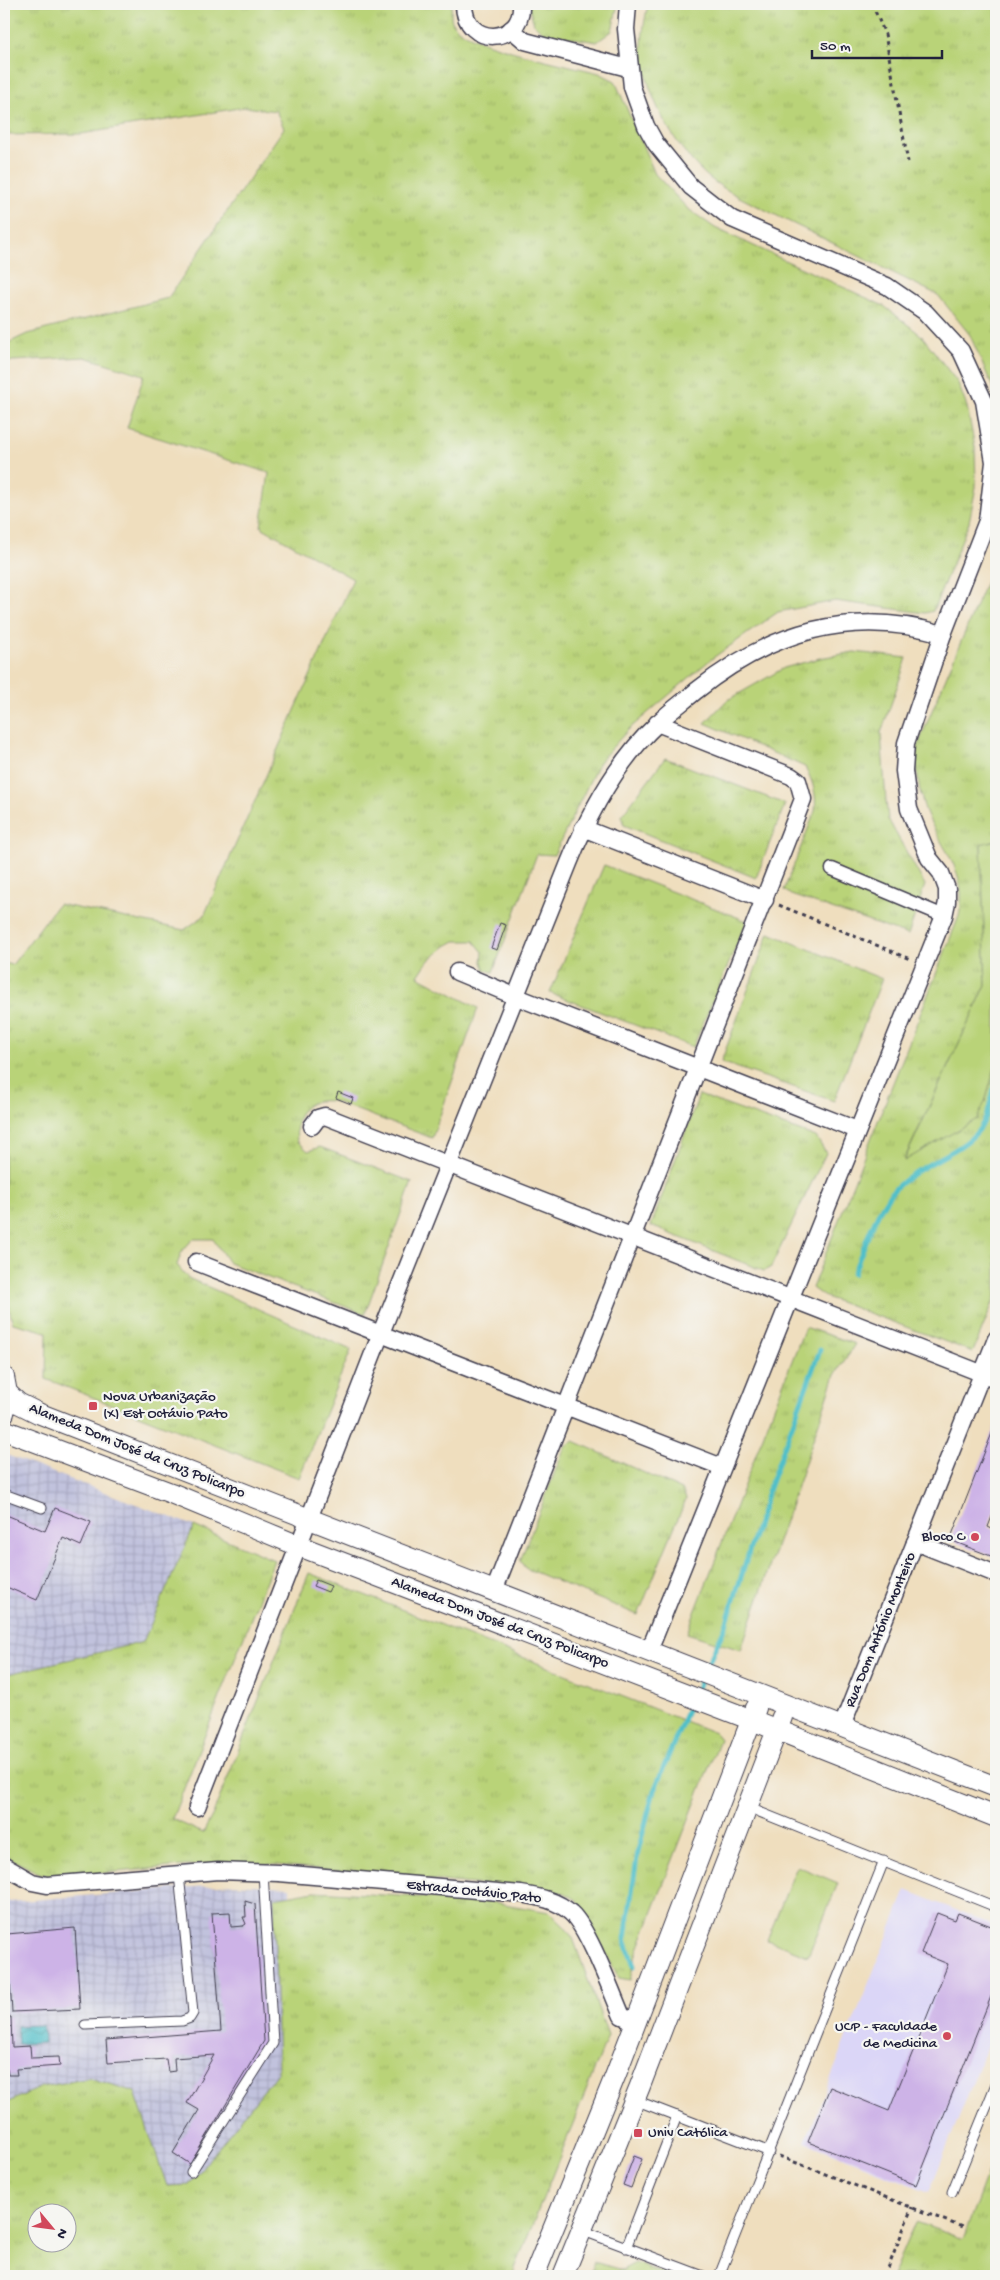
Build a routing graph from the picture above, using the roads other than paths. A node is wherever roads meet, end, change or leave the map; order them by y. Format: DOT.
graph roads {
  1 [pos="464,4"];
  2 [pos="520,4"];
  3 [pos="628,4"];
  4 [pos="511,29"];
  5 [pos="628,68"];
  6 [pos="943,634"];
  7 [pos="657,723"];
  8 [pos="582,828"];
  9 [pos="832,869"];
  10 [pos="764,900"];
  11 [pos="944,916"];
  12 [pos="457,972"];
  13 [pos="516,997"];
  14 [pos="698,1067"];
  15 [pos="312,1126"];
  16 [pos="857,1130"];
  17 [pos="449,1163"];
  18 [pos="631,1236"];
  19 [pos="196,1262"];
  20 [pos="790,1299"];
  21 [pos="381,1333"];
  22 [pos="996,1339"];
  23 [pos="989,1376"];
  24 [pos="5,1394"];
  25 [pos="565,1405"];
  26 [pos="4,1430"];
  27 [pos="722,1467"];
  28 [pos="4,1494"];
  29 [pos="42,1508"];
  30 [pos="308,1519"];
  31 [pos="916,1542"];
  32 [pos="299,1546"];
  33 [pos="996,1574"];
  34 [pos="494,1591"];
  35 [pos="649,1651"];
  36 [pos="761,1694"];
  37 [pos="787,1704"];
  38 [pos="752,1720"];
  39 [pos="842,1726"];
  40 [pos="777,1730"];
  41 [pos="996,1787"];
  42 [pos="197,1807"];
  43 [pos="746,1807"];
  44 [pos="996,1817"];
  45 [pos="884,1862"];
  46 [pos="4,1866"];
  47 [pos="263,1872"];
  48 [pos="178,1874"];
  49 [pos="996,1907"];
  50 [pos="636,2022"];
  51 [pos="86,2025"];
  52 [pos="996,2084"];
  53 [pos="635,2100"];
  54 [pos="677,2116"];
  55 [pos="770,2152"];
  56 [pos="191,2172"];
  57 [pos="952,2192"];
  58 [pos="581,2230"];
  59 [pos="626,2248"];
  60 [pos="534,2276"];
  61 [pos="563,2276"];
  62 [pos="703,2276"];
  63 [pos="719,2276"];
  1 -- 4 [label="street"];
  2 -- 4 [label="street"];
  3 -- 5 [label="street"];
  4 -- 5 [label="street"];
  5 -- 6 [label="street"];
  6 -- 7 [label="street"];
  6 -- 11 [label="street"];
  7 -- 8 [label="street"];
  7 -- 10 [label="street"];
  8 -- 10 [label="street"];
  8 -- 13 [label="street"];
  9 -- 11 [label="street"];
  10 -- 14 [label="street"];
  11 -- 16 [label="street"];
  12 -- 13 [label="street"];
  13 -- 14 [label="street"];
  13 -- 17 [label="street"];
  14 -- 16 [label="street"];
  14 -- 18 [label="street"];
  15 -- 17 [label="street"];
  16 -- 20 [label="street"];
  17 -- 18 [label="street"];
  17 -- 21 [label="street"];
  18 -- 20 [label="street"];
  18 -- 25 [label="street"];
  19 -- 21 [label="street"];
  20 -- 23 [label="street"];
  20 -- 27 [label="street"];
  21 -- 25 [label="street"];
  21 -- 30 [label="street"];
  22 -- 23 [label="street, Rua Dom António Monteiro"];
  23 -- 31 [label="street, Rua Dom António Monteiro"];
  24 -- 30 [label="street, Alameda Dom José da Cruz Policarpo"];
  25 -- 27 [label="street"];
  25 -- 34 [label="street"];
  26 -- 32 [label="street, Alameda Dom José da Cruz Policarpo"];
  27 -- 35 [label="street"];
  28 -- 29 [label="lane"];
  30 -- 32 [label="street"];
  30 -- 34 [label="street, Alameda Dom José da Cruz Policarpo"];
  31 -- 33 [label="street"];
  31 -- 39 [label="street, Rua Dom António Monteiro"];
  32 -- 38 [label="street, Alameda Dom José da Cruz Policarpo"];
  32 -- 42 [label="street"];
  34 -- 35 [label="street, Alameda Dom José da Cruz Policarpo"];
  35 -- 36 [label="street, Alameda Dom José da Cruz Policarpo"];
  36 -- 37 [label="street, Alameda Dom José da Cruz Policarpo"];
  36 -- 38 [label="street"];
  37 -- 39 [label="street, Alameda Dom José da Cruz Policarpo"];
  37 -- 40 [label="street"];
  38 -- 40 [label="street, Alameda Dom José da Cruz Policarpo"];
  38 -- 50 [label="street"];
  39 -- 41 [label="street, Alameda Dom José da Cruz Policarpo"];
  40 -- 43 [label="street"];
  40 -- 44 [label="street, Alameda Dom José da Cruz Policarpo"];
  43 -- 45 [label="lane"];
  43 -- 53 [label="street"];
  45 -- 49 [label="lane"];
  45 -- 55 [label="lane"];
  46 -- 48 [label="street, Estrada Octávio Pato"];
  47 -- 48 [label="street, Estrada Octávio Pato"];
  47 -- 50 [label="street, Estrada Octávio Pato"];
  47 -- 56 [label="lane"];
  48 -- 51 [label="lane"];
  50 -- 60 [label="street"];
  52 -- 57 [label="lane"];
  53 -- 54 [label="lane"];
  53 -- 58 [label="street"];
  54 -- 55 [label="lane"];
  54 -- 59 [label="lane"];
  55 -- 63 [label="lane"];
  58 -- 59 [label="lane"];
  58 -- 61 [label="street"];
  59 -- 62 [label="lane"];
}
